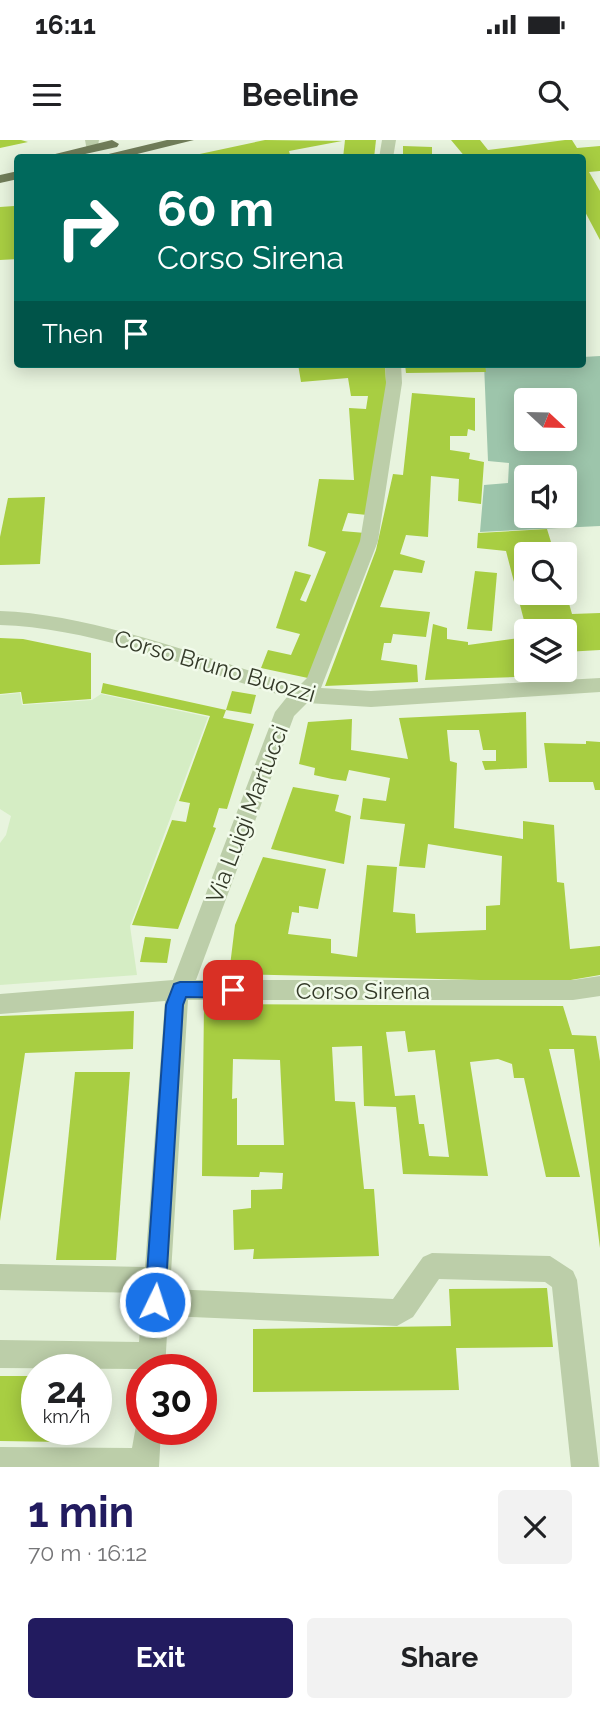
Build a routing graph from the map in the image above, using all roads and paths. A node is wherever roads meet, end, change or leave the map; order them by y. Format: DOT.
graph roads {
  1 [pos="129,140"];
  2 [pos="187,140"];
  3 [pos="95,151"];
  4 [pos="74,154"];
  5 [pos="393,368"];
  6 [pos="0,618"];
  7 [pos="600,685"];
  8 [pos="304,695"];
  9 [pos="600,986"];
  10 [pos="180,989"];
  11 [pos="0,1004"];
  12 [pos="0,1277"];
  13 [pos="155,1291"];
  14 [pos="0,1354"];
  15 [pos="152,1354"];
  16 [pos="126,1362"];
  17 [pos="146,1445"];
  18 [pos="0,1461"];
  19 [pos="145,1465"];
  20 [pos="585,1467"];
  1 -- 3 [label="main road"];
  2 -- 3 [label="main road"];
  3 -- 4 [label="main road"];
  5 -- 8 [label="street, Via Luigi Martucci"];
  6 -- 8 [label="street, Corso Bruno Buozzi"];
  7 -- 8 [label="street, Corso Bruno Buozzi"];
  8 -- 10 [label="street, Via Luigi Martucci"];
  9 -- 10 [label="street, Corso Sirena"];
  10 -- 11 [label="street, Corso Sirena"];
  10 -- 13 [label="street, Via Luigi Martucci"];
  12 -- 13 [label="street"];
  13 -- 15 [label="street, Via Luigi Martucci"];
  13 -- 20 [label="street"];
  14 -- 16 [label="street"];
  17 -- 19 [label="street"];
  18 -- 19 [label="street"];
}
